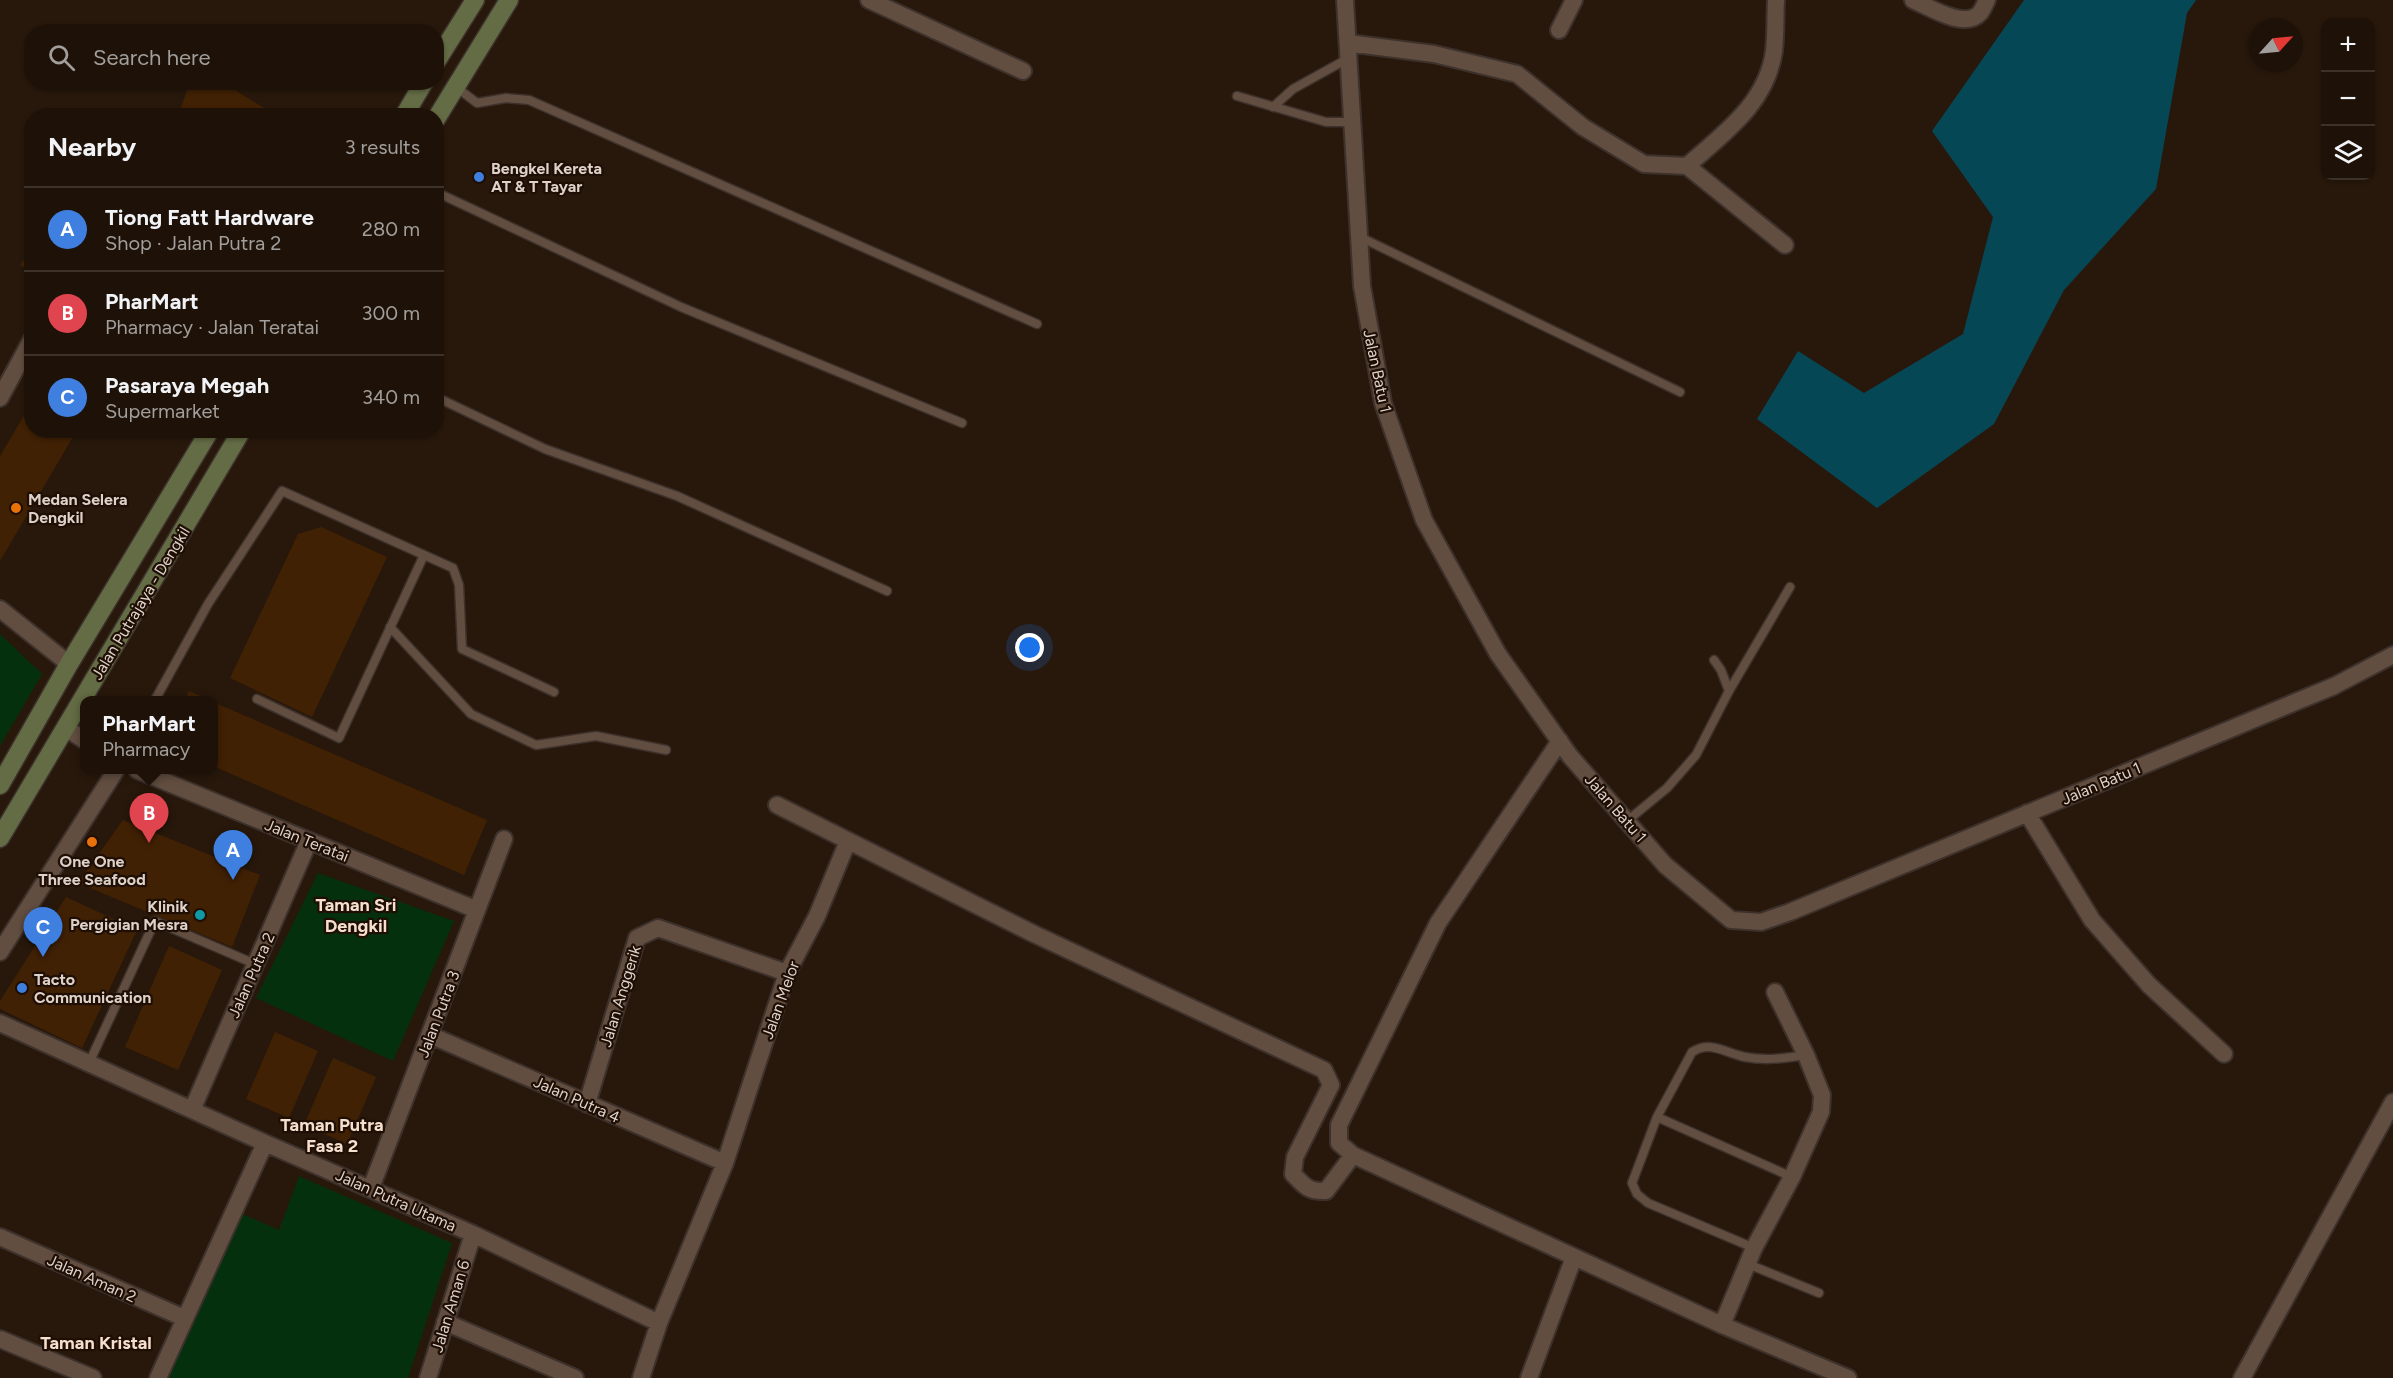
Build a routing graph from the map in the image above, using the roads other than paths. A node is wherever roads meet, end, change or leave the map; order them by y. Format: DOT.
graph roads {
  1 [pos="475,0"];
  2 [pos="509,0"];
  3 [pos="869,0"];
  4 [pos="1346,0"];
  5 [pos="1574,0"];
  6 [pos="1776,0"];
  7 [pos="1913,0"];
  8 [pos="1987,0"];
  9 [pos="1559,30"];
  10 [pos="444,49"];
  11 [pos="1349,51"];
  12 [pos="1023,71"];
  13 [pos="456,87"];
  14 [pos="419,90"];
  15 [pos="1237,96"];
  16 [pos="1273,107"];
  17 [pos="409,108"];
  18 [pos="443,108"];
  19 [pos="1353,122"];
  20 [pos="1688,166"];
  21 [pos="444,196"];
  22 [pos="1359,237"];
  23 [pos="1785,245"];
  24 [pos="1036,324"];
  25 [pos="24,354"];
  26 [pos="1680,392"];
  27 [pos="0,398"];
  28 [pos="444,401"];
  29 [pos="962,423"];
  30 [pos="205,438"];
  31 [pos="237,438"];
  32 [pos="424,555"];
  33 [pos="1790,587"];
  34 [pos="887,591"];
  35 [pos="0,609"];
  36 [pos="390,627"];
  37 [pos="2393,655"];
  38 [pos="1714,660"];
  39 [pos="69,664"];
  40 [pos="1729,691"];
  41 [pos="554,692"];
  42 [pos="85,696"];
  43 [pos="157,696"];
  44 [pos="257,699"];
  45 [pos="80,704"];
  46 [pos="66,728"];
  47 [pos="80,737"];
  48 [pos="1560,741"];
  49 [pos="666,750"];
  50 [pos="113,774"];
  51 [pos="147,774"];
  52 [pos="0,785"];
  53 [pos="777,805"];
  54 [pos="2028,813"];
  55 [pos="1627,821"];
  56 [pos="0,838"];
  57 [pos="504,839"];
  58 [pos="309,841"];
  59 [pos="848,841"];
  60 [pos="477,910"];
  61 [pos="0,952"];
  62 [pos="255,964"];
  63 [pos="788,973"];
  64 [pos="1775,992"];
  65 [pos="0,1023"];
  66 [pos="430,1035"];
  67 [pos="2224,1054"];
  68 [pos="1806,1055"];
  69 [pos="89,1063"];
  70 [pos="2393,1102"];
  71 [pos="587,1104"];
  72 [pos="192,1110"];
  73 [pos="1658,1118"];
  74 [pos="265,1143"];
  75 [pos="1353,1155"];
  76 [pos="725,1163"];
  77 [pos="1792,1177"];
  78 [pos="372,1188"];
  79 [pos="473,1234"];
  80 [pos="0,1237"];
  81 [pos="1751,1256"];
  82 [pos="1574,1257"];
  83 [pos="1819,1293"];
  84 [pos="184,1318"];
  85 [pos="445,1322"];
  86 [pos="659,1323"];
  87 [pos="1722,1324"];
  88 [pos="0,1338"];
  89 [pos="93,1378"];
  90 [pos="158,1378"];
  91 [pos="428,1378"];
  92 [pos="576,1378"];
  93 [pos="641,1378"];
  94 [pos="1529,1378"];
  95 [pos="1848,1378"];
  96 [pos="2242,1378"];
  1 -- 10 [label="main road"];
  2 -- 13 [label="main road"];
  3 -- 12 [label="street"];
  4 -- 11 [label="street, Jalan Batu 1"];
  5 -- 9 [label="street"];
  6 -- 20 [label="street"];
  7 -- 8 [label="street"];
  11 -- 16 [label="lane"];
  11 -- 19 [label="street, Jalan Batu 1"];
  11 -- 20 [label="street"];
  13 -- 18 [label="main road"];
  13 -- 24 [label="lane"];
  14 -- 17 [label="main road"];
  15 -- 16 [label="lane"];
  16 -- 19 [label="lane"];
  19 -- 22 [label="street, Jalan Batu 1"];
  20 -- 23 [label="street"];
  21 -- 29 [label="lane"];
  22 -- 26 [label="lane"];
  22 -- 48 [label="street, Jalan Batu 1"];
  25 -- 27 [label="street"];
  28 -- 34 [label="lane"];
  30 -- 39 [label="main road, Jalan Putrajaya - Dengkil"];
  31 -- 42 [label="main road, Jalan Putrajaya - Dengkil"];
  32 -- 36 [label="lane"];
  32 -- 41 [label="lane"];
  32 -- 43 [label="lane"];
  33 -- 40 [label="lane"];
  35 -- 39 [label="street"];
  36 -- 44 [label="lane"];
  36 -- 49 [label="lane"];
  37 -- 54 [label="street, Jalan Batu 1"];
  38 -- 40 [label="lane"];
  39 -- 52 [label="main road, Jalan Putrajaya - Dengkil"];
  40 -- 55 [label="lane"];
  45 -- 46 [label="main road, Jalan Putrajaya - Dengkil"];
  46 -- 47 [label="street"];
  46 -- 56 [label="main road, Jalan Putrajaya - Dengkil"];
  48 -- 55 [label="street, Jalan Batu 1"];
  48 -- 75 [label="street"];
  50 -- 61 [label="street"];
  51 -- 58 [label="street, Jalan Teratai"];
  53 -- 59 [label="street"];
  54 -- 55 [label="street, Jalan Batu 1"];
  54 -- 67 [label="street"];
  57 -- 60 [label="street, Jalan Putra 3"];
  58 -- 60 [label="street, Jalan Teratai"];
  58 -- 62 [label="street, Jalan Putra 2"];
  59 -- 63 [label="street, Jalan Melor"];
  59 -- 75 [label="street"];
  60 -- 66 [label="street, Jalan Putra 3"];
  62 -- 69 [label="lane"];
  62 -- 72 [label="street, Jalan Putra 2"];
  63 -- 71 [label="street, Jalan Anggerik"];
  63 -- 76 [label="street, Jalan Melor"];
  64 -- 68 [label="street"];
  65 -- 69 [label="street, Jalan Putra Utama"];
  66 -- 71 [label="street, Jalan Putra 4"];
  66 -- 78 [label="street, Jalan Putra 3"];
  68 -- 73 [label="lane"];
  68 -- 77 [label="street"];
  69 -- 72 [label="street, Jalan Putra Utama"];
  70 -- 96 [label="street"];
  71 -- 76 [label="street, Jalan Putra 4"];
  72 -- 74 [label="street, Jalan Putra Utama"];
  73 -- 77 [label="lane"];
  73 -- 81 [label="lane"];
  74 -- 78 [label="street, Jalan Putra Utama"];
  74 -- 84 [label="street"];
  75 -- 82 [label="street"];
  76 -- 86 [label="street, Jalan Melor"];
  77 -- 81 [label="street"];
  78 -- 79 [label="street, Jalan Putra Utama"];
  79 -- 85 [label="street, Jalan Aman 6"];
  79 -- 86 [label="street, Jalan Putra Utama"];
  80 -- 84 [label="street, Jalan Aman 2"];
  81 -- 83 [label="lane"];
  81 -- 87 [label="street"];
  82 -- 87 [label="street"];
  82 -- 94 [label="street"];
  84 -- 90 [label="street"];
  85 -- 91 [label="street, Jalan Aman 6"];
  85 -- 92 [label="street"];
  86 -- 93 [label="street, Jalan Melor"];
  87 -- 95 [label="street"];
  88 -- 89 [label="street"];
}
